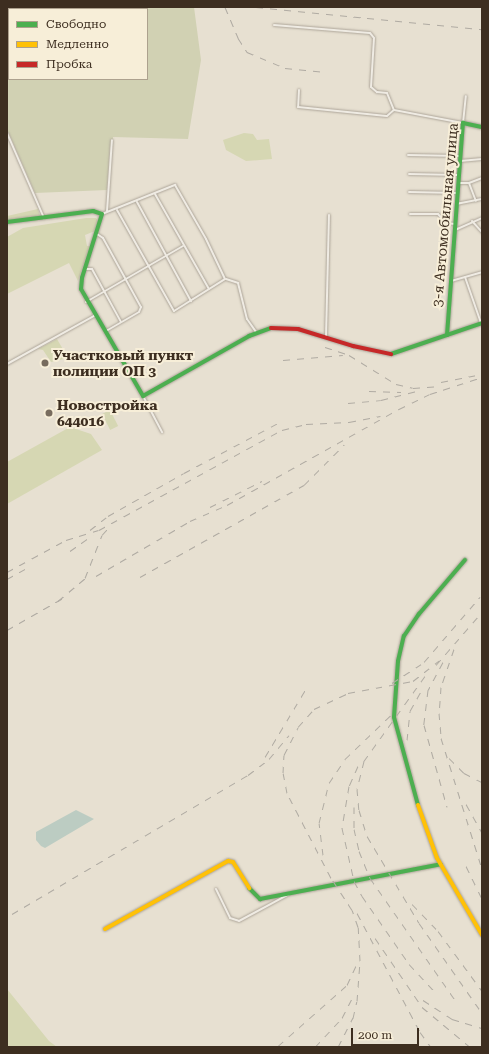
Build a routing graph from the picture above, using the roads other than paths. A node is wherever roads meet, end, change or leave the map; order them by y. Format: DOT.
graph roads {
  1 [pos="274,24"];
  2 [pos="298,90"];
  3 [pos="466,96"];
  4 [pos="394,110"];
  5 [pos="463,123"];
  6 [pos="482,126"];
  7 [pos="7,133"];
  8 [pos="112,140"];
  9 [pos="408,155"];
  10 [pos="460,156"];
  11 [pos="482,159"];
  12 [pos="460,161"];
  13 [pos="409,174"];
  14 [pos="459,175"];
  15 [pos="482,178"];
  16 [pos="458,183"];
  17 [pos="469,183"];
  18 [pos="409,192"];
  19 [pos="457,193"];
  20 [pos="155,194"];
  21 [pos="482,199"];
  22 [pos="476,201"];
  23 [pos="137,202"];
  24 [pos="456,204"];
  25 [pos="116,210"];
  26 [pos="107,211"];
  27 [pos="102,214"];
  28 [pos="410,214"];
  29 [pos="329,215"];
  30 [pos="44,218"];
  31 [pos="482,218"];
  32 [pos="472,221"];
  33 [pos="7,222"];
  34 [pos="455,224"];
  35 [pos="454,231"];
  36 [pos="482,232"];
  37 [pos="97,234"];
  38 [pos="183,246"];
  39 [pos="166,255"];
  40 [pos="148,266"];
  41 [pos="85,268"];
  42 [pos="482,272"];
  43 [pos="465,277"];
  44 [pos="126,278"];
  45 [pos="225,279"];
  46 [pos="451,281"];
  47 [pos="209,289"];
  48 [pos="104,291"];
  49 [pos="191,301"];
  50 [pos="86,302"];
  51 [pos="94,316"];
  52 [pos="121,322"];
  53 [pos="481,323"];
  54 [pos="104,332"];
  55 [pos="256,332"];
  56 [pos="447,335"];
  57 [pos="326,337"];
  58 [pos="7,364"];
  59 [pos="143,396"];
  60 [pos="162,432"];
  61 [pos="464,560"];
  62 [pos="441,864"];
  63 [pos="216,889"];
  64 [pos="294,891"];
  65 [pos="105,929"];
  66 [pos="482,935"];
  1 -- 4 [label="street"];
  2 -- 4 [label="street"];
  3 -- 5 [label="street, 3-я Автомобильная улица"];
  4 -- 5 [label="street"];
  5 -- 6 [label="street"];
  5 -- 10 [label="street, 3-я Автомобильная улица"];
  7 -- 30 [label="street"];
  8 -- 26 [label="street"];
  9 -- 10 [label="street"];
  10 -- 12 [label="street, 3-я Автомобильная улица"];
  11 -- 12 [label="street"];
  12 -- 14 [label="street, 3-я Автомобильная улица"];
  13 -- 14 [label="street"];
  14 -- 16 [label="street, 3-я Автомобильная улица"];
  15 -- 17 [label="street"];
  16 -- 17 [label="street"];
  16 -- 19 [label="street, 3-я Автомобильная улица"];
  17 -- 22 [label="street"];
  18 -- 19 [label="street"];
  19 -- 24 [label="street, 3-я Автомобильная улица"];
  20 -- 23 [label="street"];
  20 -- 38 [label="street"];
  20 -- 45 [label="street"];
  21 -- 22 [label="street"];
  22 -- 24 [label="street"];
  23 -- 25 [label="street"];
  23 -- 39 [label="street"];
  24 -- 34 [label="street, 3-я Автомобильная улица"];
  25 -- 26 [label="street"];
  25 -- 40 [label="street"];
  26 -- 27 [label="street"];
  27 -- 30 [label="street"];
  27 -- 37 [label="street"];
  28 -- 34 [label="street"];
  29 -- 57 [label="street"];
  30 -- 33 [label="street"];
  31 -- 32 [label="street"];
  32 -- 35 [label="street"];
  32 -- 36 [label="street"];
  34 -- 35 [label="street, 3-я Автомобильная улица"];
  35 -- 46 [label="street, 3-я Автомобильная улица"];
  37 -- 41 [label="street"];
  37 -- 44 [label="street"];
  38 -- 39 [label="street"];
  38 -- 47 [label="street"];
  39 -- 40 [label="street"];
  39 -- 49 [label="street"];
  40 -- 44 [label="street"];
  40 -- 49 [label="street"];
  41 -- 48 [label="street"];
  41 -- 50 [label="street"];
  42 -- 43 [label="street"];
  43 -- 46 [label="street"];
  43 -- 53 [label="street"];
  44 -- 48 [label="street"];
  44 -- 52 [label="street"];
  45 -- 47 [label="street"];
  45 -- 55 [label="street"];
  46 -- 56 [label="street, 3-я Автомобильная улица"];
  47 -- 49 [label="street"];
  48 -- 50 [label="street"];
  48 -- 52 [label="street"];
  50 -- 51 [label="street"];
  51 -- 54 [label="street"];
  51 -- 58 [label="street"];
  52 -- 54 [label="street"];
  53 -- 56 [label="street"];
  54 -- 59 [label="street"];
  55 -- 57 [label="street"];
  55 -- 59 [label="street"];
  56 -- 57 [label="street"];
  59 -- 60 [label="street"];
  61 -- 62 [label="street"];
  62 -- 64 [label="street"];
  62 -- 66 [label="street"];
  63 -- 64 [label="street"];
  64 -- 65 [label="street"];
}
